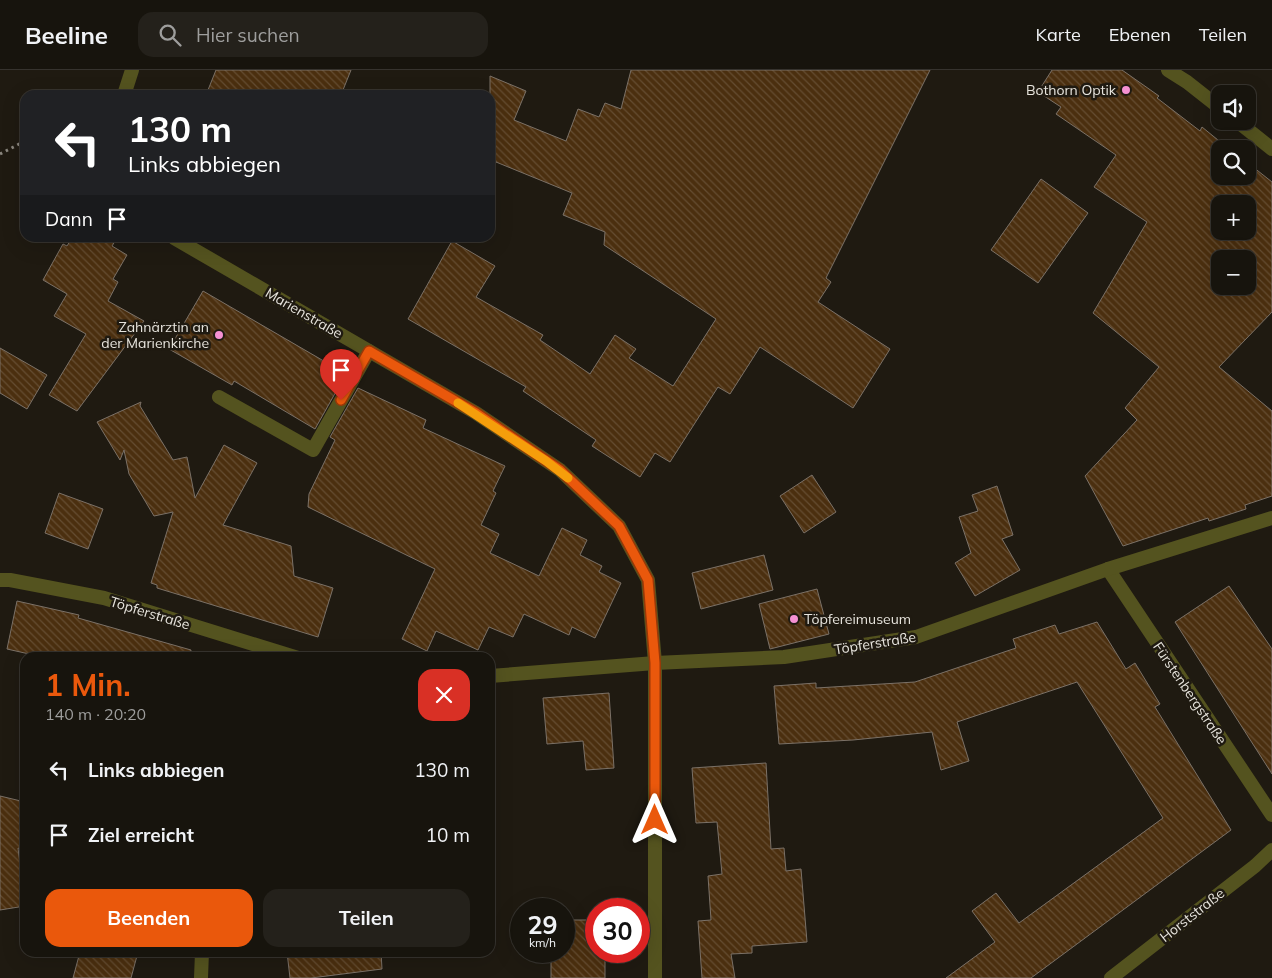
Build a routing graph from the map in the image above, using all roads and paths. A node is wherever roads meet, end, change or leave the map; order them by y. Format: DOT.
graph roads {
  1 [pos="132,70"];
  2 [pos="1168,70"];
  3 [pos="126,90"];
  4 [pos="1211,101"];
  5 [pos="1248,130"];
  6 [pos="20,144"];
  7 [pos="1272,149"];
  8 [pos="0,154"];
  9 [pos="181,242"];
  10 [pos="369,351"];
  11 [pos="219,397"];
  12 [pos="1272,518"];
  13 [pos="1108,570"];
  14 [pos="0,580"];
  15 [pos="263,652"];
  16 [pos="655,663"];
  17 [pos="495,676"];
  18 [pos="1272,815"];
  19 [pos="1272,850"];
  20 [pos="202,957"];
  21 [pos="200,978"];
  22 [pos="656,978"];
  23 [pos="1111,978"];
  1 -- 3 [label="street"];
  2 -- 4 [label="street"];
  5 -- 7 [label="street"];
  6 -- 8 [label="path"];
  9 -- 10 [label="street, Marienstraße"];
  10 -- 11 [label="street"];
  10 -- 16 [label="street, Marienstraße"];
  12 -- 13 [label="street, Töpferstraße"];
  13 -- 16 [label="street, Töpferstraße"];
  13 -- 18 [label="street, Fürstenbergstraße"];
  14 -- 15 [label="street, Töpferstraße"];
  16 -- 17 [label="street, Töpferstraße"];
  16 -- 22 [label="street, Marienstraße"];
  19 -- 23 [label="street, Horststraße"];
  20 -- 21 [label="street"];
}
